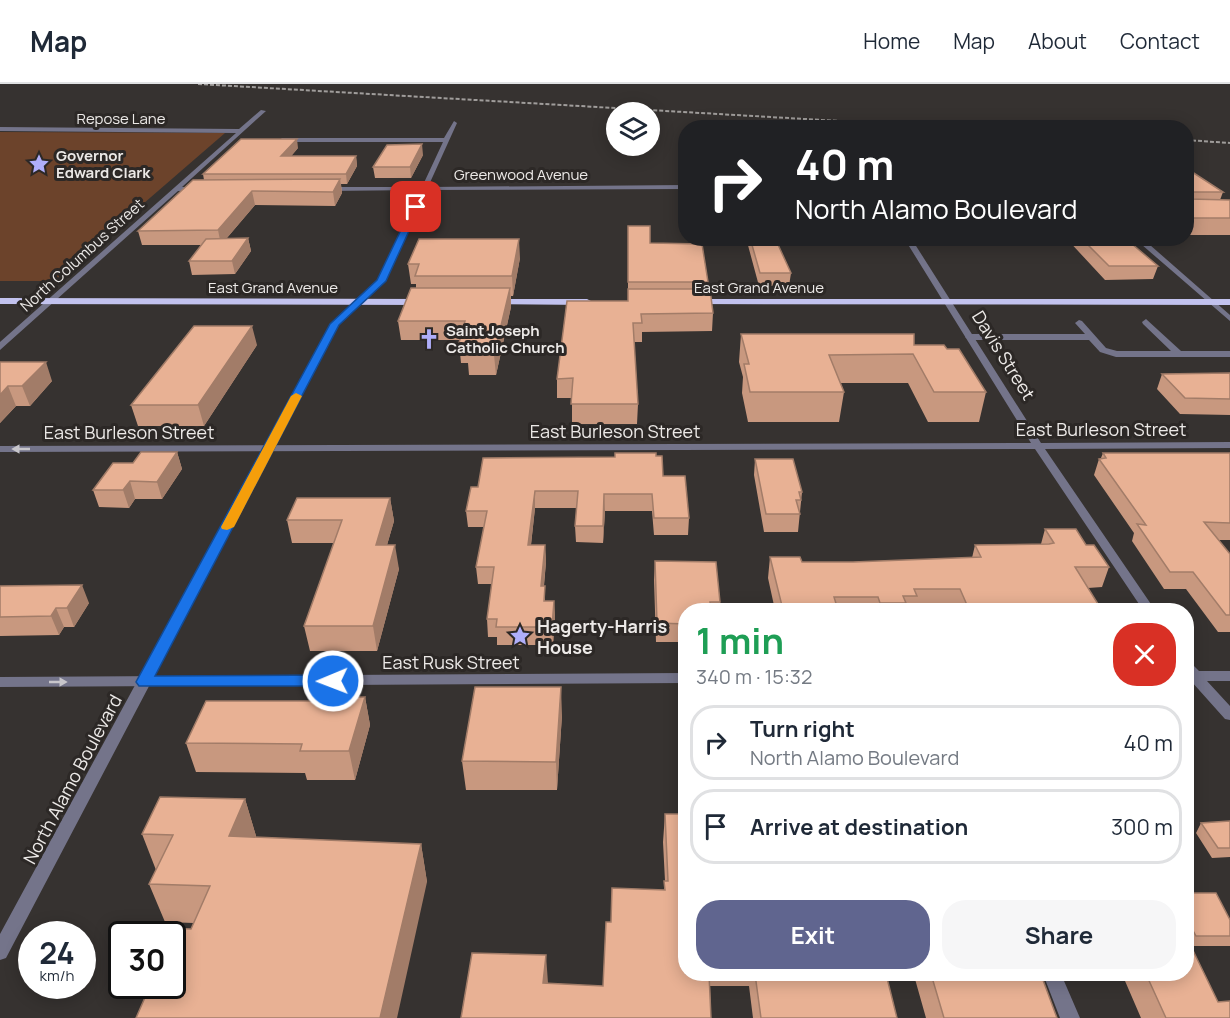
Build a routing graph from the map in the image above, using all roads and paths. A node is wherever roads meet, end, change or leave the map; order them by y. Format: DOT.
graph roads {
  1 [pos="263,111"];
  2 [pos="454,123"];
  3 [pos="0,129"];
  4 [pos="241,131"];
  5 [pos="231,140"];
  6 [pos="243,140"];
  7 [pos="279,140"];
  8 [pos="446,140"];
  9 [pos="678,187"];
  10 [pos="424,188"];
  11 [pos="176,189"];
  12 [pos="212,189"];
  13 [pos="318,189"];
  14 [pos="912,246"];
  15 [pos="1146,246"];
  16 [pos="0,301"];
  17 [pos="52,301"];
  18 [pos="357,302"];
  19 [pos="440,302"];
  20 [pos="476,302"];
  21 [pos="594,302"];
  22 [pos="676,302"];
  23 [pos="948,302"];
  24 [pos="1210,302"];
  25 [pos="1230,302"];
  26 [pos="1230,319"];
  27 [pos="1146,322"];
  28 [pos="1079,323"];
  29 [pos="969,337"];
  30 [pos="1092,337"];
  31 [pos="0,348"];
  32 [pos="1179,354"];
  33 [pos="1230,354"];
  34 [pos="1230,445"];
  35 [pos="1038,446"];
  36 [pos="269,448"];
  37 [pos="0,449"];
  38 [pos="1144,603"];
  39 [pos="1194,673"];
  40 [pos="1230,676"];
  41 [pos="678,678"];
  42 [pos="1194,678"];
  43 [pos="0,682"];
  44 [pos="144,682"];
  45 [pos="1230,715"];
  46 [pos="0,952"];
  47 [pos="1056,981"];
  48 [pos="1070,1018"];
  1 -- 4 [label="street, North Columbus Street"];
  2 -- 8 [label="street, North Alamo Boulevard"];
  3 -- 4 [label="street, Repose Lane"];
  4 -- 5 [label="street, North Columbus Street"];
  5 -- 6 [label="street"];
  5 -- 11 [label="street, North Columbus Street"];
  7 -- 8 [label="street"];
  8 -- 10 [label="street, North Alamo Boulevard"];
  9 -- 10 [label="street, Greenwood Avenue"];
  10 -- 13 [label="street, Greenwood Avenue"];
  10 -- 18 [label="street, North Alamo Boulevard"];
  11 -- 12 [label="street"];
  11 -- 17 [label="street, North Columbus Street"];
  14 -- 23 [label="street, Davis Street"];
  15 -- 24 [label="street"];
  16 -- 17 [label="highway, East Grand Avenue"];
  17 -- 18 [label="highway, East Grand Avenue"];
  17 -- 31 [label="street, North Columbus Street"];
  18 -- 19 [label="highway, East Grand Avenue"];
  18 -- 36 [label="street, North Alamo Boulevard"];
  20 -- 21 [label="highway"];
  22 -- 23 [label="highway, East Grand Avenue"];
  23 -- 24 [label="highway, East Grand Avenue"];
  23 -- 29 [label="street, Davis Street"];
  24 -- 25 [label="highway, East Grand Avenue"];
  24 -- 26 [label="street"];
  27 -- 32 [label="street"];
  28 -- 30 [label="street"];
  29 -- 30 [label="street"];
  29 -- 35 [label="street, Davis Street"];
  30 -- 32 [label="street"];
  32 -- 33 [label="street"];
  34 -- 35 [label="street, East Burleson Street"];
  35 -- 36 [label="street, East Burleson Street"];
  35 -- 38 [label="street, Davis Street"];
  36 -- 37 [label="street, East Burleson Street, one-way"];
  36 -- 44 [label="street, North Alamo Boulevard"];
  39 -- 40 [label="street"];
  41 -- 44 [label="street, East Rusk Street"];
  42 -- 45 [label="street"];
  43 -- 44 [label="street, East Rusk Street, one-way"];
  44 -- 46 [label="street, North Alamo Boulevard"];
  47 -- 48 [label="street"];
}
